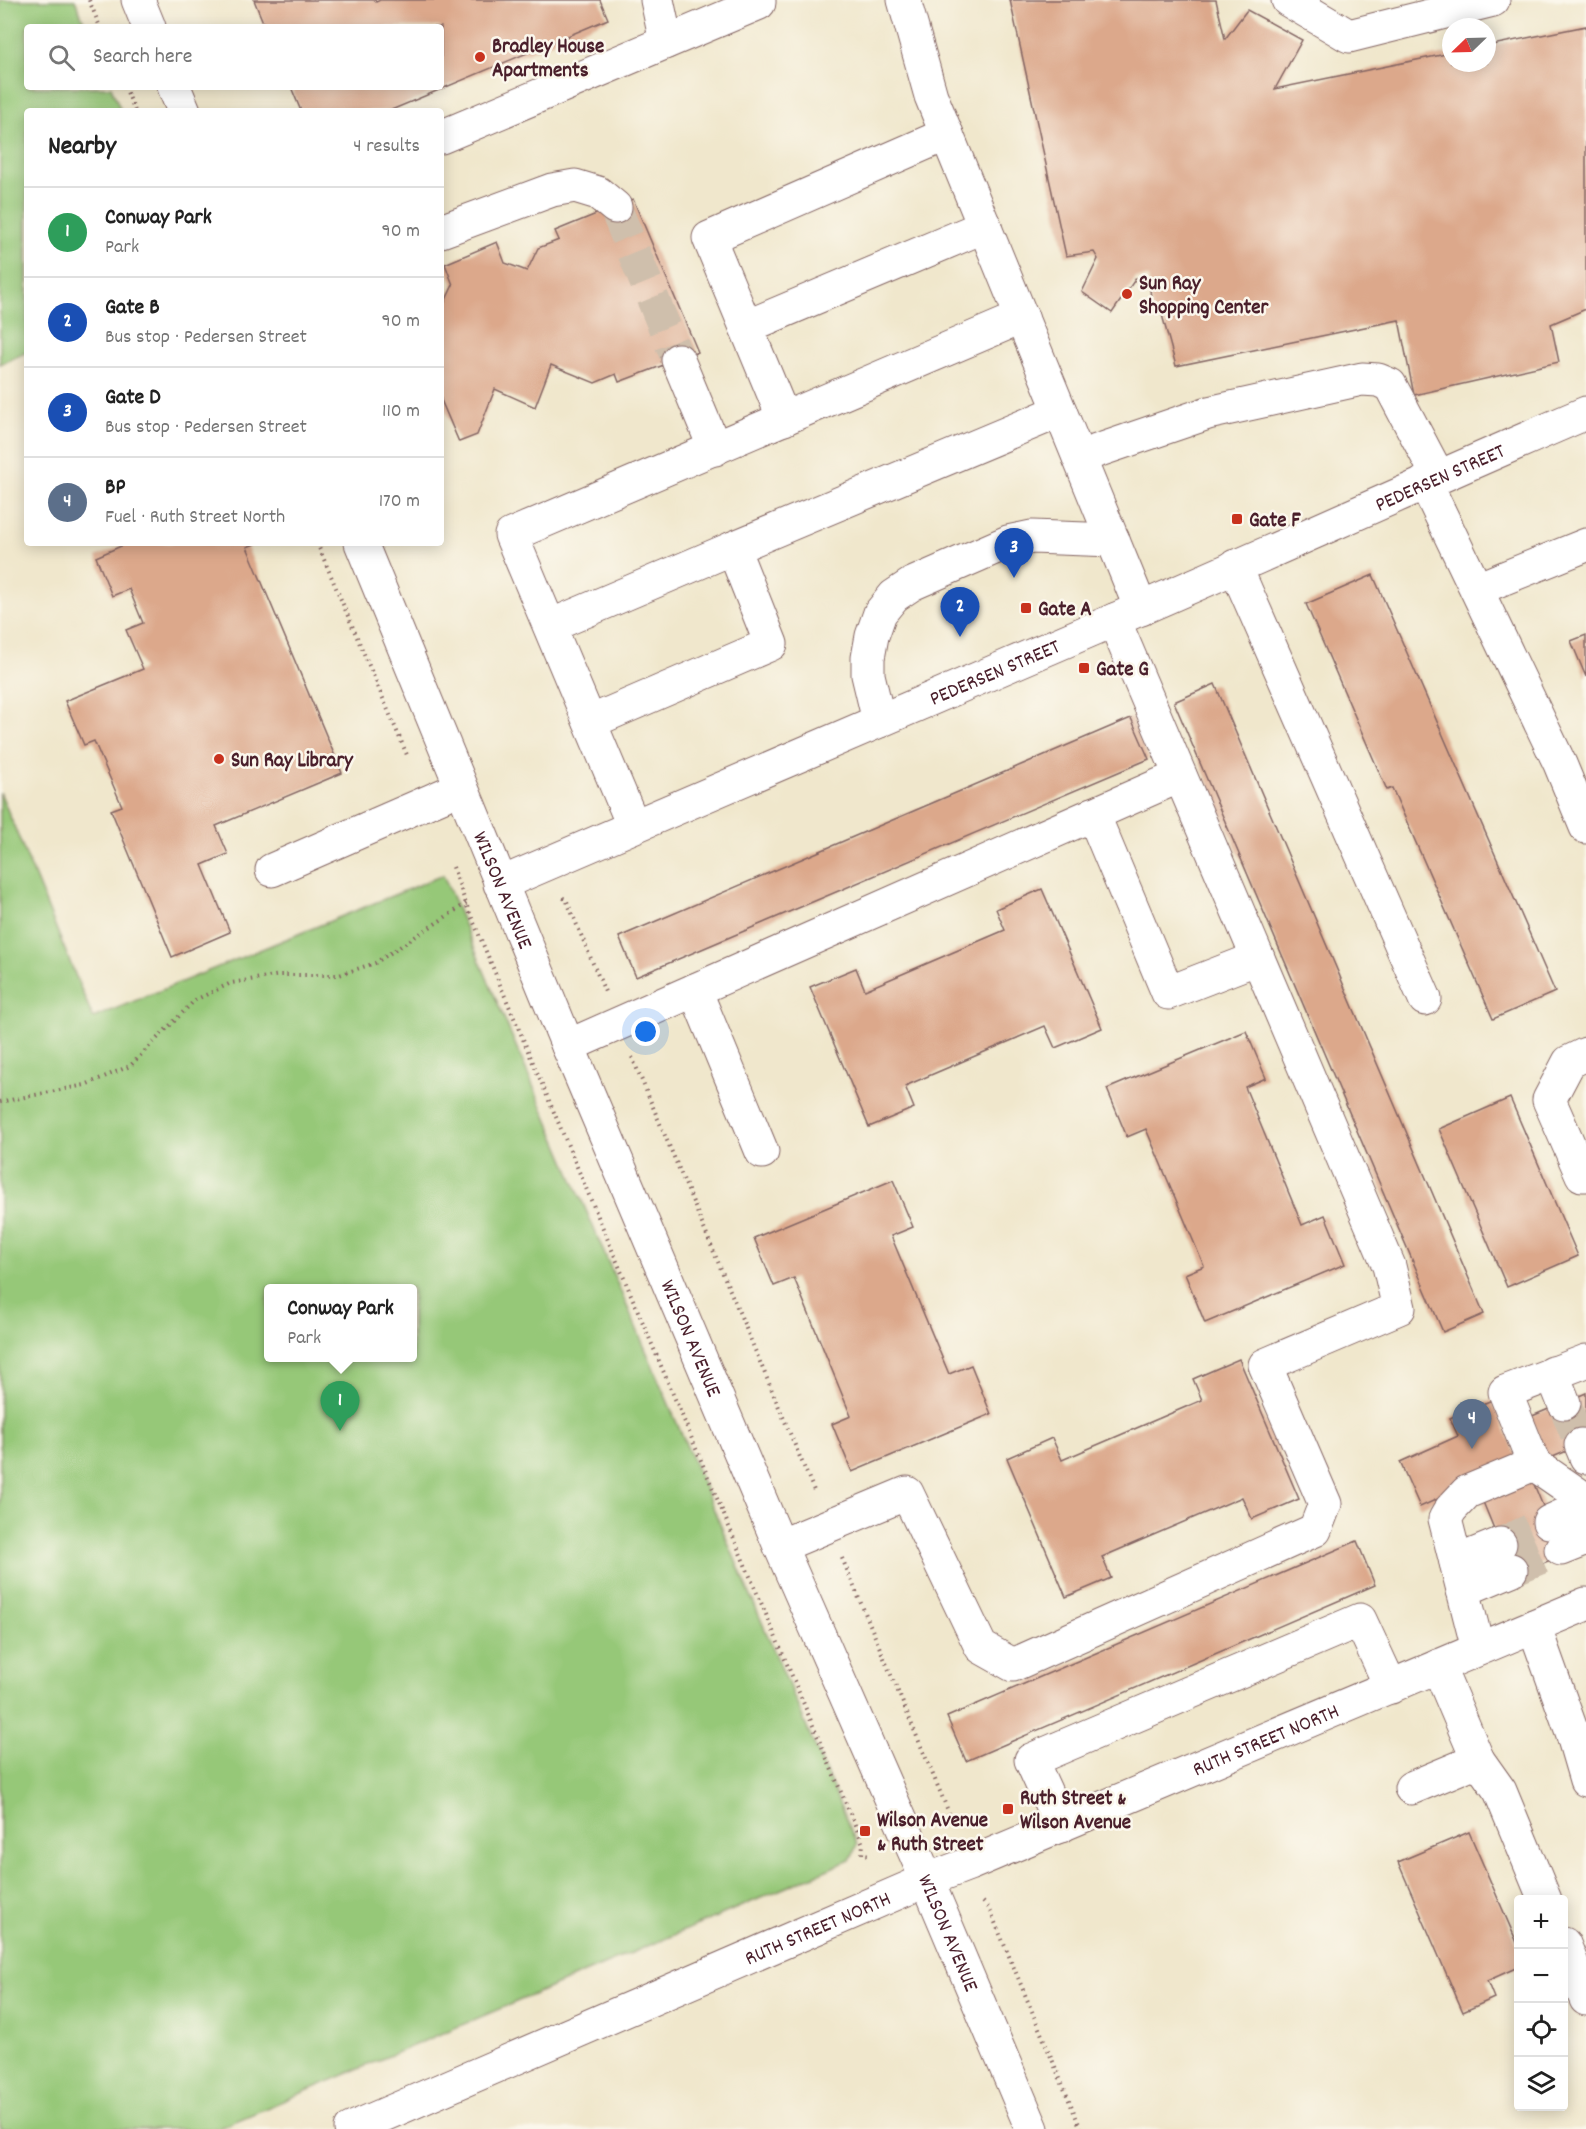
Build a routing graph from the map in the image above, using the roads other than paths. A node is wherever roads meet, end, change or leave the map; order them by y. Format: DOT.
graph roads {
  1 [pos="138,0"];
  2 [pos="657,0"];
  3 [pos="759,0"];
  4 [pos="904,0"];
  5 [pos="1288,0"];
  6 [pos="1493,0"];
  7 [pos="148,24"];
  8 [pos="666,42"];
  9 [pos="175,90"];
  10 [pos="183,108"];
  11 [pos="947,134"];
  12 [pos="444,136"];
  13 [pos="615,207"];
  14 [pos="985,226"];
  15 [pos="444,230"];
  16 [pos="1022,317"];
  17 [pos="746,327"];
  18 [pos="678,360"];
  19 [pos="1060,411"];
  20 [pos="1586,413"];
  21 [pos="784,419"];
  22 [pos="715,448"];
  23 [pos="1079,457"];
  24 [pos="1432,479"];
  25 [pos="1113,540"];
  26 [pos="1586,545"];
  27 [pos="362,546"];
  28 [pos="733,548"];
  29 [pos="1235,566"];
  30 [pos="1477,590"];
  31 [pos="1127,614"];
  32 [pos="549,626"];
  33 [pos="879,721"];
  34 [pos="590,722"];
  35 [pos="1573,762"];
  36 [pos="1180,776"];
  37 [pos="460,788"];
  38 [pos="1093,814"];
  39 [pos="633,825"];
  40 [pos="1586,827"];
  41 [pos="273,870"];
  42 [pos="500,884"];
  43 [pos="1258,958"];
  44 [pos="695,990"];
  45 [pos="1425,999"];
  46 [pos="568,1046"];
  47 [pos="1586,1054"];
  48 [pos="762,1152"];
  49 [pos="1586,1175"];
  50 [pos="1586,1361"];
  51 [pos="1552,1373"];
  52 [pos="1564,1403"];
  53 [pos="1534,1464"];
  54 [pos="1586,1500"];
  55 [pos="1586,1505"];
  56 [pos="1565,1536"];
  57 [pos="780,1546"];
  58 [pos="1506,1557"];
  59 [pos="1459,1576"];
  60 [pos="1586,1604"];
  61 [pos="1533,1626"];
  62 [pos="1478,1649"];
  63 [pos="1438,1666"];
  64 [pos="1391,1687"];
  65 [pos="1478,1760"];
  66 [pos="1586,1780"];
  67 [pos="1411,1788"];
  68 [pos="1061,1826"];
  69 [pos="927,1880"];
  70 [pos="1543,1895"];
  71 [pos="1565,1949"];
  72 [pos="1586,1999"];
  73 [pos="351,2129"];
  74 [pos="1032,2129"];
  1 -- 7 [label="street"];
  2 -- 8 [label="street"];
  3 -- 8 [label="street"];
  4 -- 11 [label="street"];
  5 -- 6 [label="street"];
  8 -- 12 [label="street"];
  9 -- 10 [label="street"];
  11 -- 14 [label="street"];
  11 -- 17 [label="street"];
  13 -- 15 [label="street"];
  14 -- 16 [label="street"];
  14 -- 17 [label="street"];
  16 -- 19 [label="street"];
  16 -- 21 [label="street"];
  17 -- 21 [label="street"];
  18 -- 22 [label="street"];
  19 -- 23 [label="street"];
  19 -- 28 [label="street"];
  20 -- 24 [label="street, PEDERSEN STREET"];
  21 -- 22 [label="street"];
  22 -- 32 [label="street"];
  23 -- 24 [label="street"];
  23 -- 25 [label="street"];
  24 -- 29 [label="street, PEDERSEN STREET"];
  24 -- 30 [label="street"];
  25 -- 31 [label="street"];
  25 -- 33 [label="street"];
  26 -- 30 [label="street"];
  27 -- 37 [label="street, WILSON AVENUE"];
  28 -- 32 [label="street"];
  28 -- 34 [label="street"];
  29 -- 31 [label="street, PEDERSEN STREET"];
  29 -- 45 [label="street"];
  30 -- 35 [label="street"];
  31 -- 33 [label="street, PEDERSEN STREET"];
  31 -- 36 [label="street"];
  32 -- 34 [label="street"];
  33 -- 39 [label="street, PEDERSEN STREET"];
  34 -- 39 [label="street"];
  35 -- 40 [label="street"];
  36 -- 38 [label="street"];
  36 -- 43 [label="street"];
  37 -- 41 [label="street"];
  37 -- 42 [label="street, WILSON AVENUE"];
  38 -- 43 [label="street"];
  38 -- 44 [label="street"];
  39 -- 42 [label="street, PEDERSEN STREET"];
  42 -- 46 [label="street, WILSON AVENUE"];
  43 -- 57 [label="street"];
  44 -- 46 [label="street"];
  44 -- 48 [label="street"];
  46 -- 57 [label="street, WILSON AVENUE"];
  47 -- 49 [label="street"];
  50 -- 51 [label="street"];
  51 -- 52 [label="street"];
  51 -- 53 [label="street"];
  53 -- 54 [label="street"];
  53 -- 59 [label="street"];
  55 -- 56 [label="street"];
  57 -- 69 [label="street, WILSON AVENUE"];
  58 -- 59 [label="street"];
  59 -- 62 [label="street"];
  60 -- 61 [label="street, RUTH STREET NORTH"];
  61 -- 62 [label="street, RUTH STREET NORTH"];
  61 -- 66 [label="street"];
  62 -- 63 [label="street, RUTH STREET NORTH"];
  63 -- 64 [label="street, RUTH STREET NORTH"];
  63 -- 65 [label="street"];
  64 -- 68 [label="street, RUTH STREET NORTH"];
  64 -- 68 [label="street"];
  65 -- 67 [label="street"];
  65 -- 70 [label="street"];
  68 -- 69 [label="street, RUTH STREET NORTH"];
  69 -- 73 [label="street, RUTH STREET NORTH"];
  69 -- 74 [label="street, WILSON AVENUE"];
  71 -- 72 [label="street"];
}
